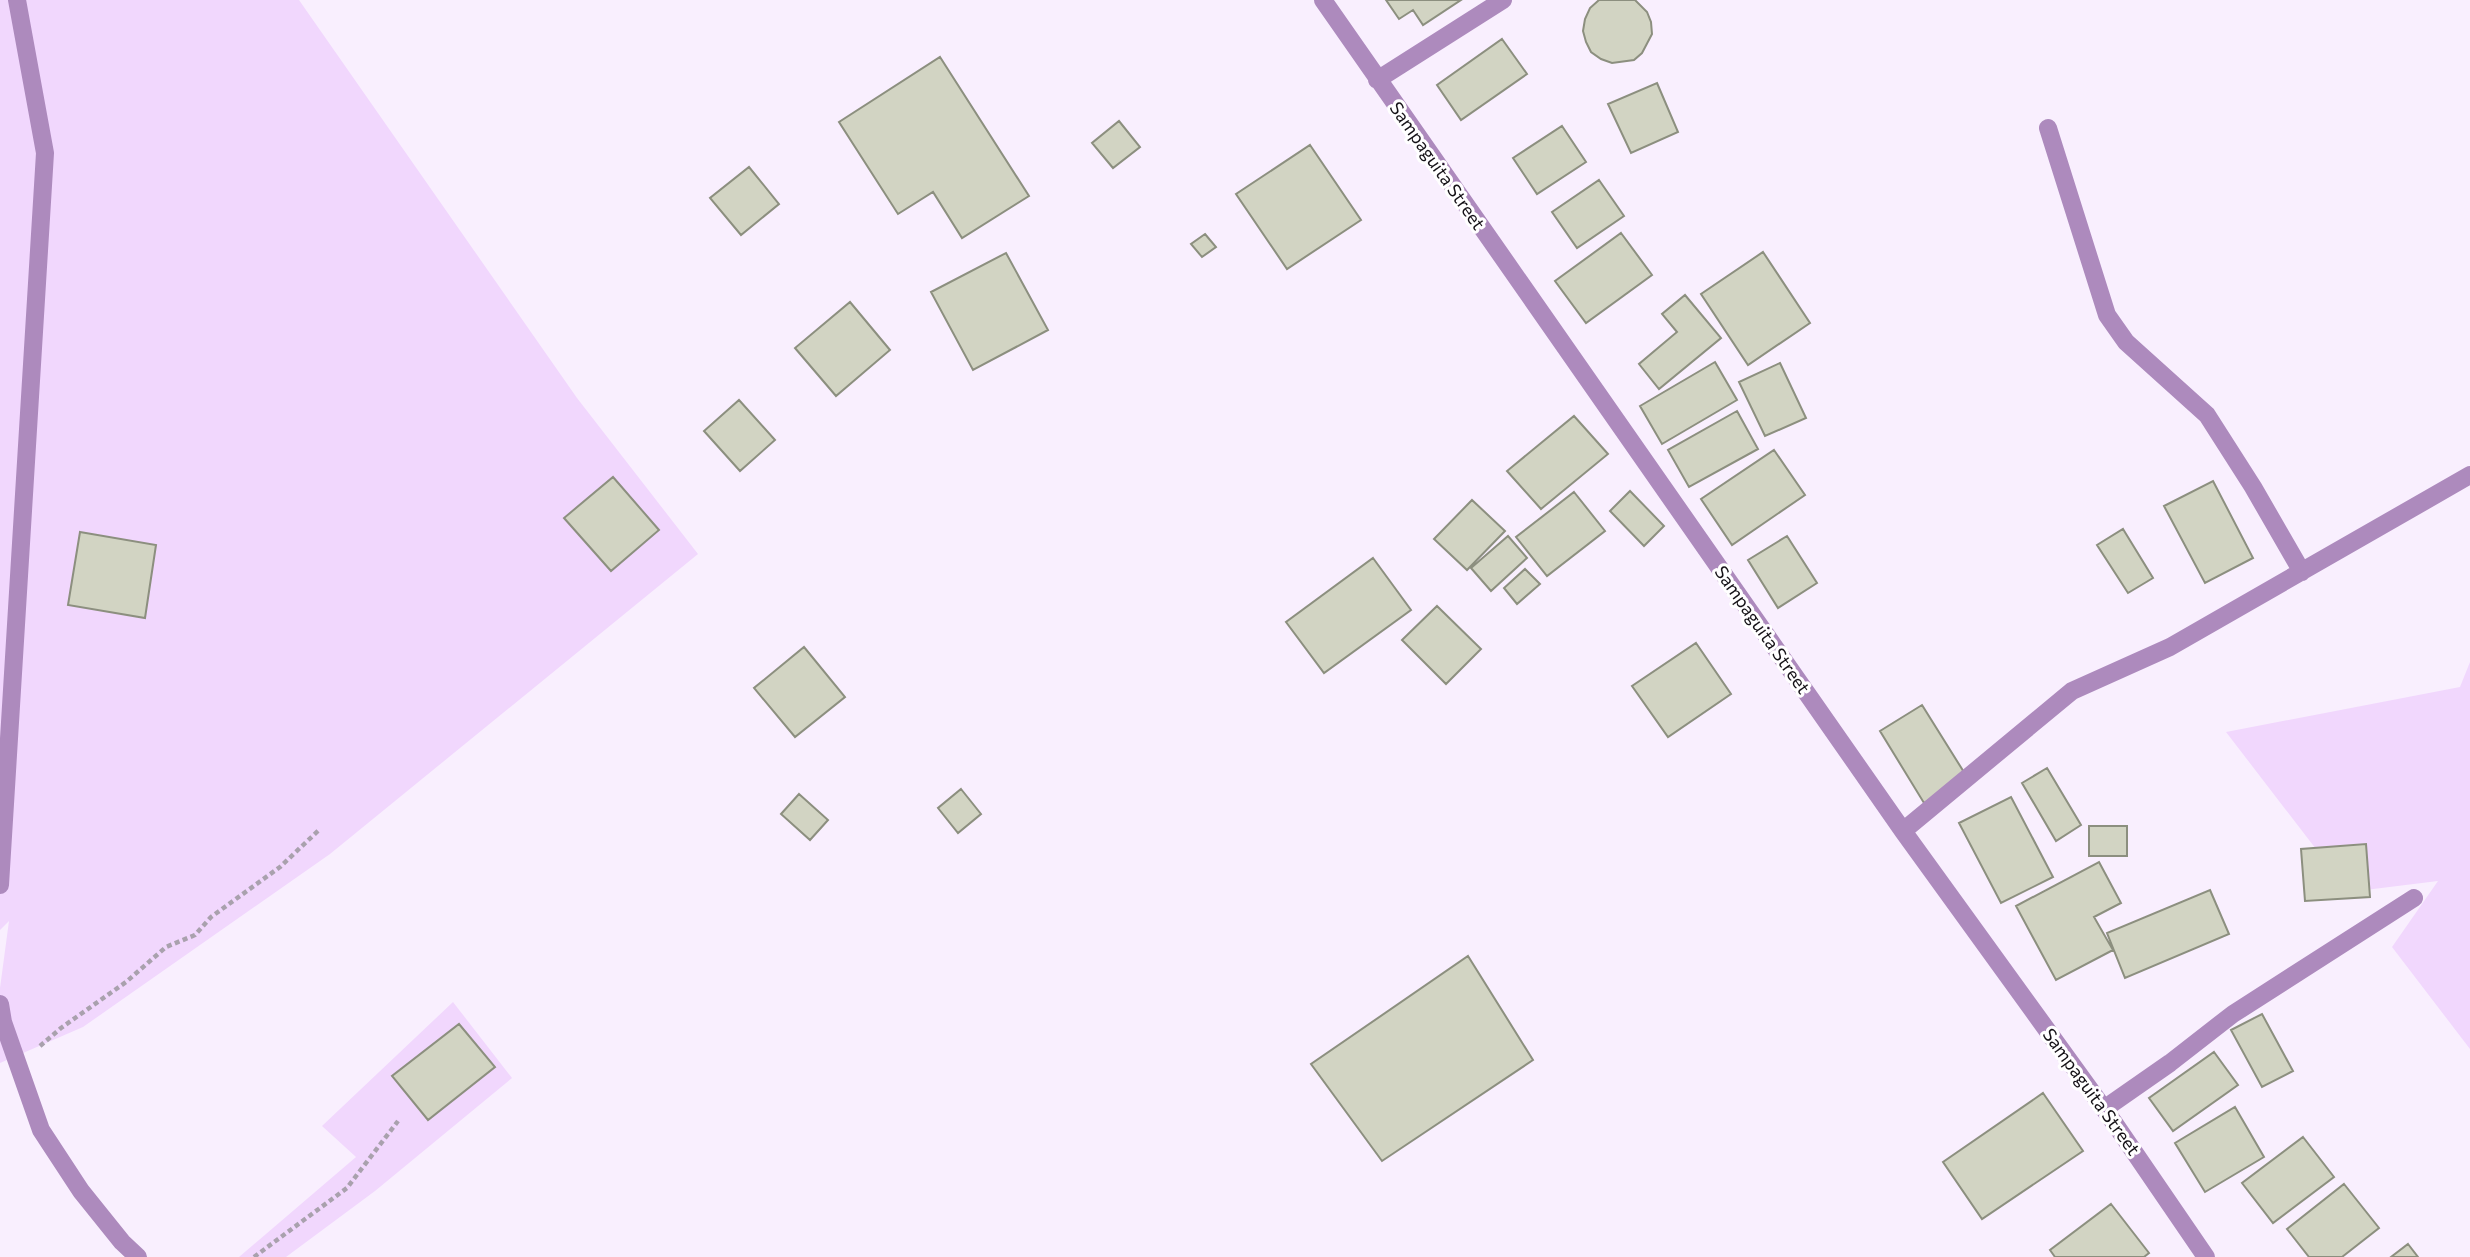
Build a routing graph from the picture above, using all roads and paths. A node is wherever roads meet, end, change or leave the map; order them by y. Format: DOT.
graph roads {
  1 [pos="17,0"];
  2 [pos="1323,0"];
  3 [pos="1503,0"];
  4 [pos="1377,80"];
  5 [pos="2048,128"];
  6 [pos="2470,475"];
  7 [pos="2302,572"];
  8 [pos="320,829"];
  9 [pos="1903,831"];
  10 [pos="0,886"];
  11 [pos="2414,898"];
  12 [pos="0,1004"];
  13 [pos="20,1071"];
  14 [pos="2104,1109"];
  15 [pos="398,1122"];
  16 [pos="138,1257"];
  17 [pos="254,1257"];
  18 [pos="2206,1257"];
  1 -- 10 [label="street"];
  2 -- 4 [label="street, Sampaguita Street"];
  3 -- 4 [label="street"];
  4 -- 9 [label="street, Sampaguita Street"];
  5 -- 7 [label="street"];
  6 -- 7 [label="street"];
  7 -- 9 [label="street"];
  8 -- 13 [label="path"];
  9 -- 14 [label="street, Sampaguita Street"];
  11 -- 14 [label="street"];
  12 -- 13 [label="street"];
  13 -- 16 [label="street"];
  14 -- 18 [label="street, Sampaguita Street"];
  15 -- 17 [label="path"];
}
